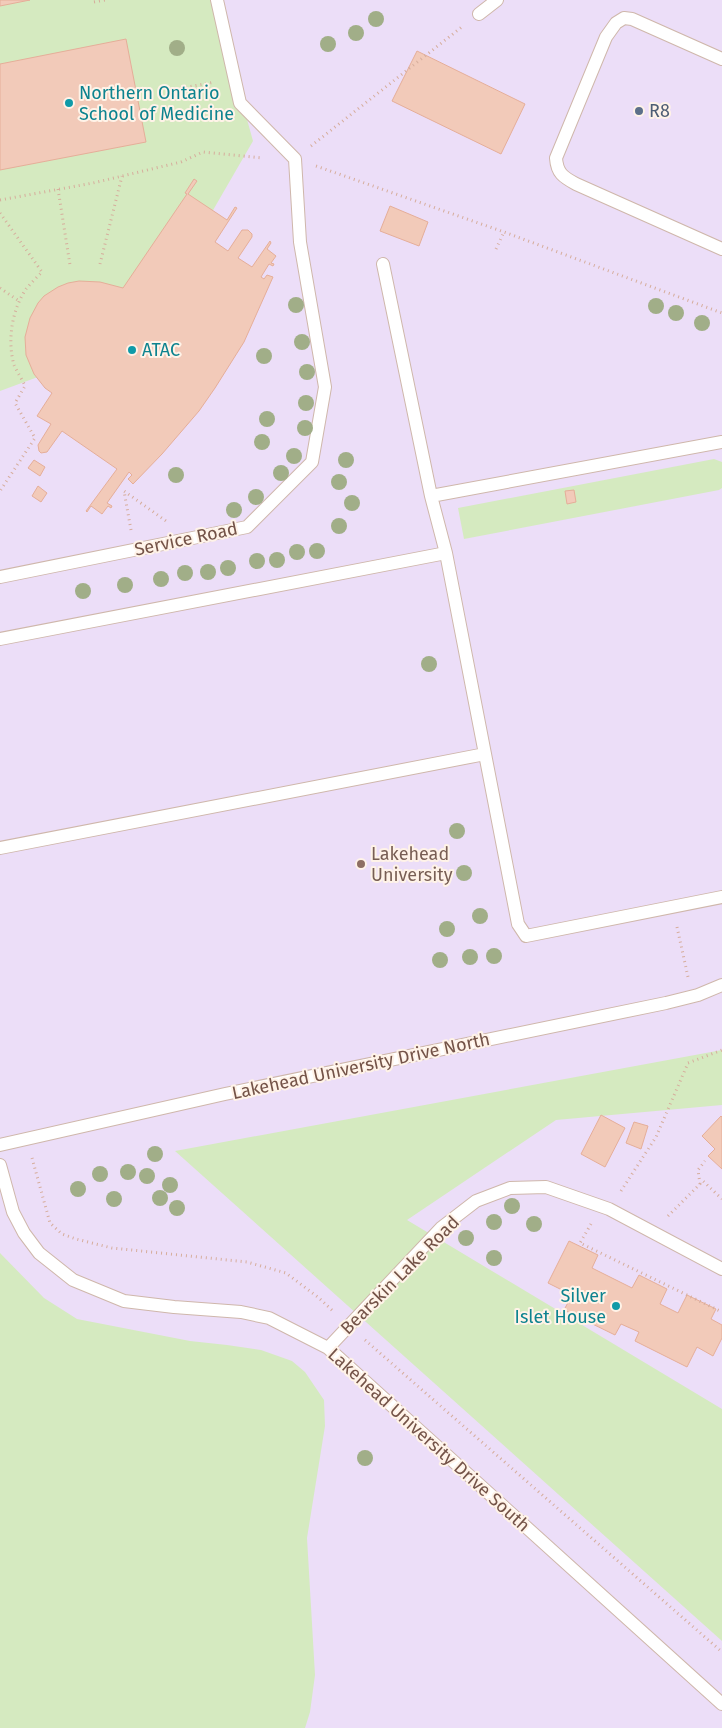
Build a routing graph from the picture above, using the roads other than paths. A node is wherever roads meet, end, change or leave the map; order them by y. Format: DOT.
graph roads {
  1 [pos="217,0"];
  2 [pos="497,0"];
  3 [pos="479,14"];
  4 [pos="718,56"];
  5 [pos="722,249"];
  6 [pos="383,264"];
  7 [pos="722,442"];
  8 [pos="431,496"];
  9 [pos="446,553"];
  10 [pos="0,577"];
  11 [pos="0,639"];
  12 [pos="485,754"];
  13 [pos="0,848"];
  14 [pos="722,898"];
  15 [pos="722,985"];
  16 [pos="0,1145"];
  17 [pos="0,1165"];
  18 [pos="722,1269"];
  19 [pos="328,1348"];
  20 [pos="722,1704"];
  1 -- 10 [label="lane, Service Road"];
  2 -- 3 [label="lane"];
  4 -- 5 [label="lane"];
  6 -- 8 [label="lane"];
  7 -- 8 [label="lane"];
  8 -- 9 [label="lane"];
  9 -- 11 [label="lane"];
  9 -- 12 [label="lane"];
  12 -- 13 [label="lane"];
  12 -- 14 [label="lane"];
  15 -- 16 [label="lane, Lakehead University Drive North"];
  17 -- 19 [label="lane, Lakehead University Drive South"];
  18 -- 19 [label="lane, Bearskin Lake Road"];
  19 -- 20 [label="lane, Lakehead University Drive South"];
}
